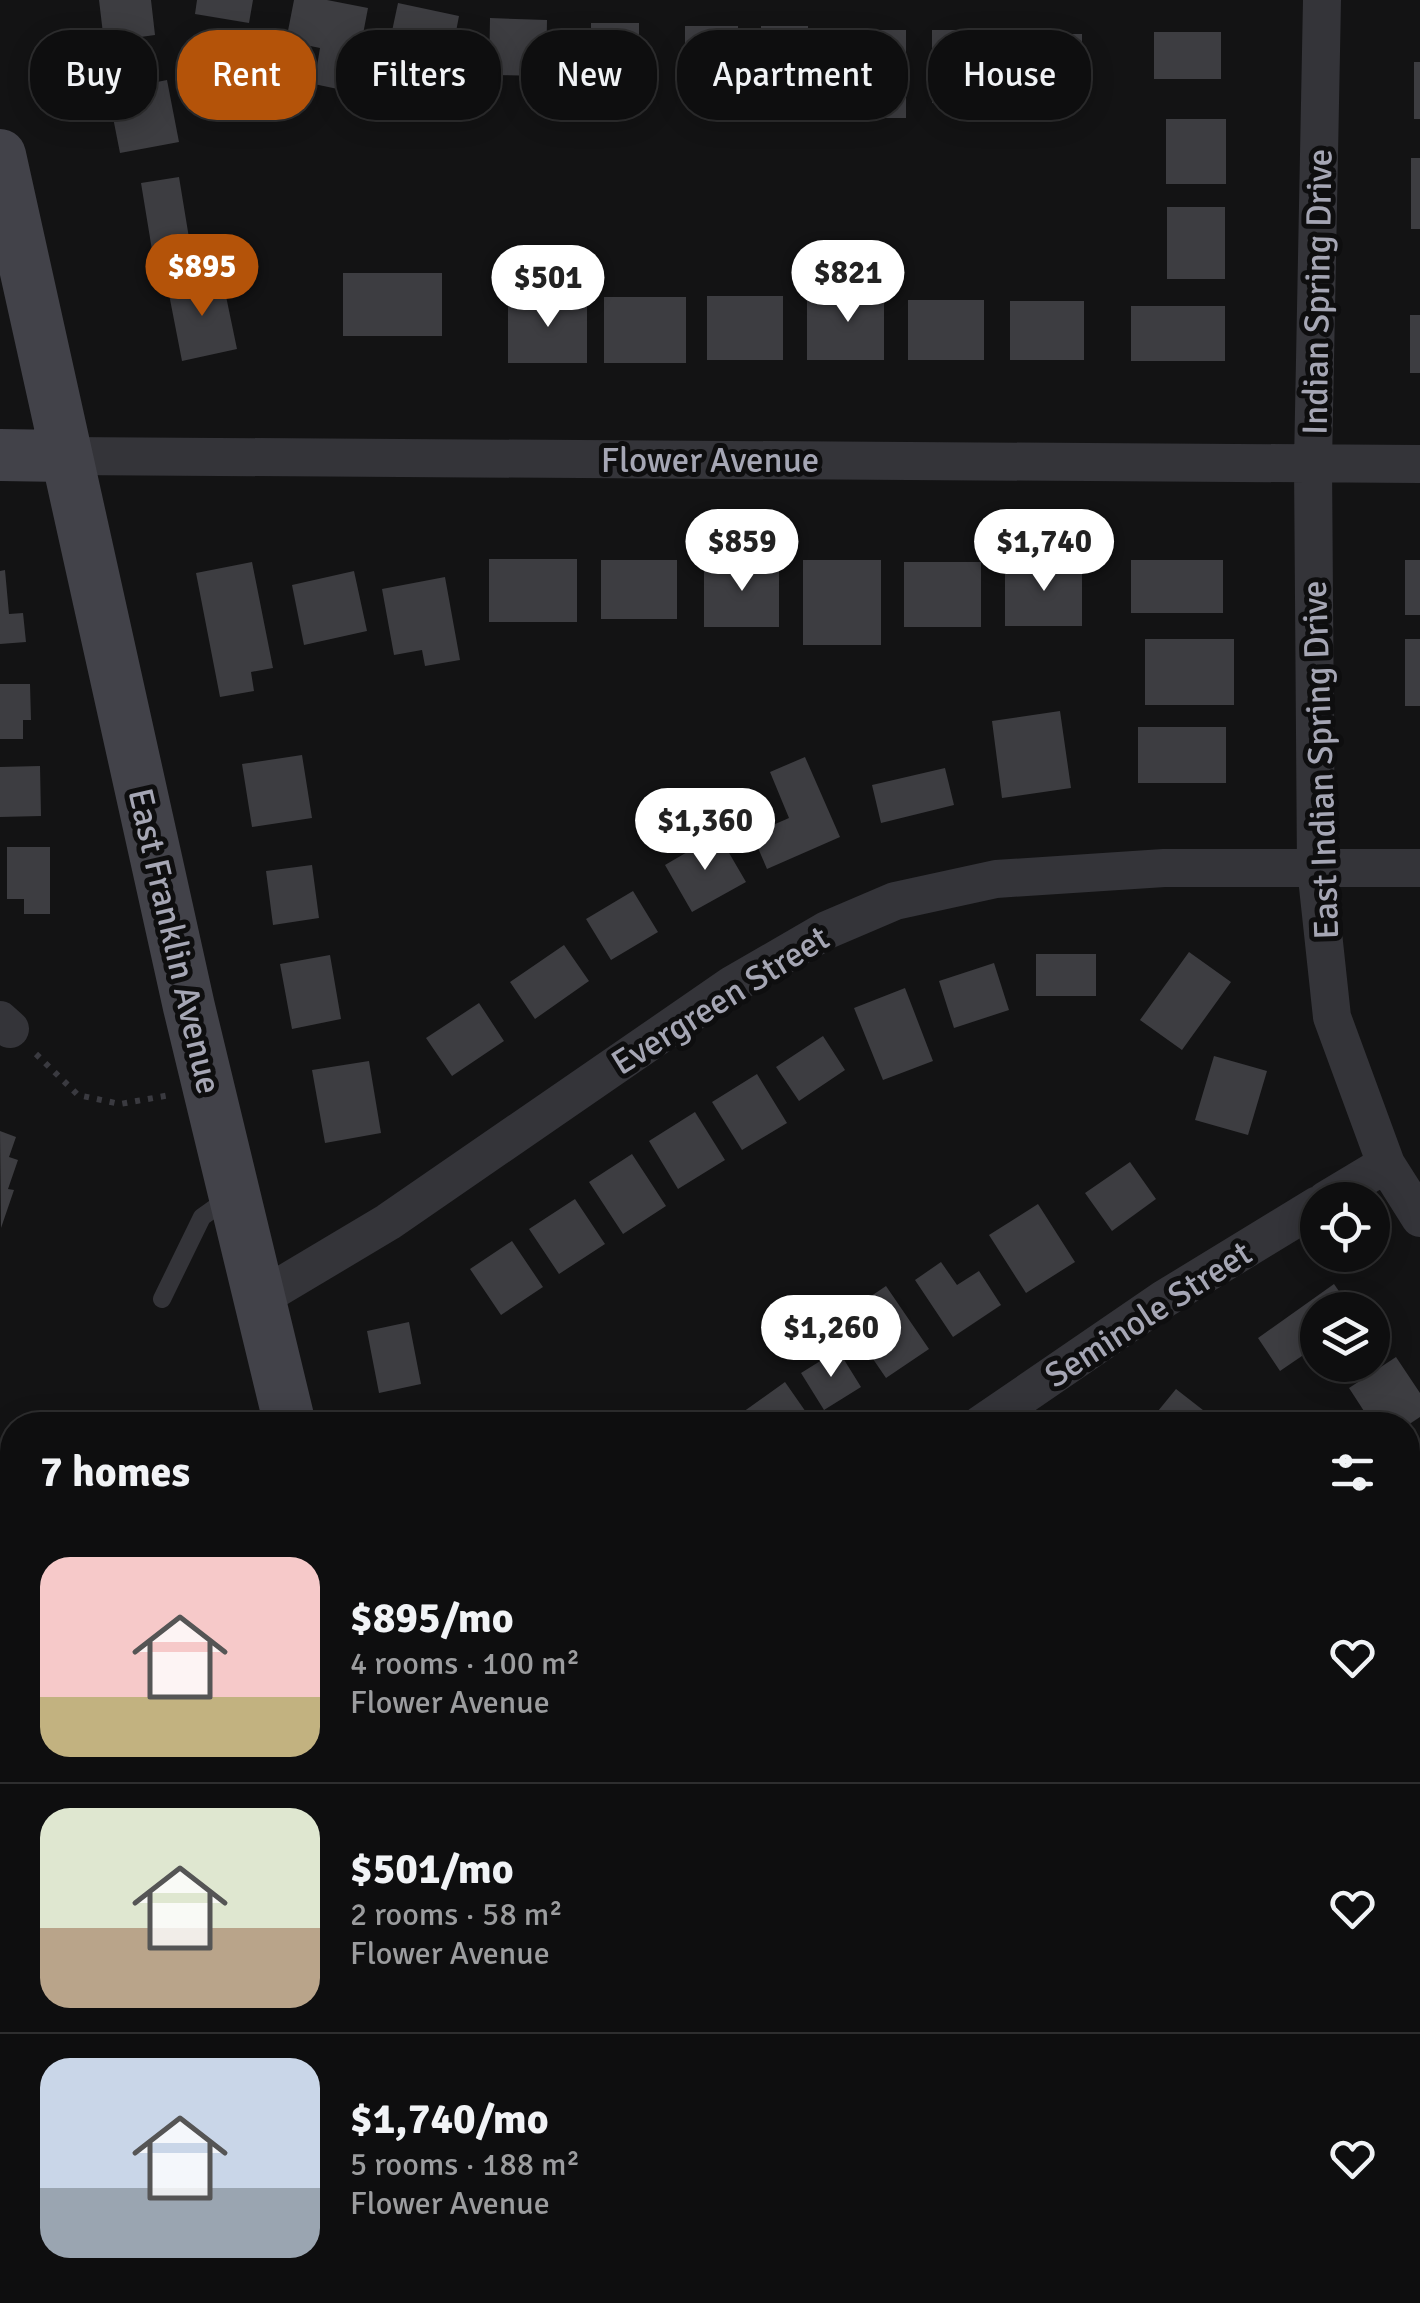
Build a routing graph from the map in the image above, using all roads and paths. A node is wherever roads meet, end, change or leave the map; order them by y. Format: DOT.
graph roads {
  1 [pos="1322,0"];
  2 [pos="0,155"];
  3 [pos="0,455"];
  4 [pos="65,456"];
  5 [pos="1314,463"];
  6 [pos="1420,464"];
  7 [pos="1316,868"];
  8 [pos="1420,868"];
  9 [pos="5,1025"];
  10 [pos="173,1095"];
  11 [pos="1386,1164"];
  12 [pos="1356,1182"];
  13 [pos="234,1194"];
  14 [pos="1300,1217"];
  15 [pos="1420,1218"];
  16 [pos="162,1298"];
  17 [pos="259,1298"];
  18 [pos="287,1412"];
  19 [pos="999,1412"];
  1 -- 5 [label="street, Indian Spring Drive"];
  2 -- 4 [label="street, East Franklin Avenue"];
  3 -- 4 [label="street, Flower Avenue"];
  4 -- 5 [label="street, Flower Avenue"];
  4 -- 13 [label="street, East Franklin Avenue"];
  5 -- 6 [label="street, Flower Avenue"];
  5 -- 7 [label="street, East Indian Spring Drive"];
  7 -- 8 [label="street, Evergreen Street"];
  7 -- 11 [label="street, East Indian Spring Drive"];
  7 -- 17 [label="street, Evergreen Street"];
  9 -- 10 [label="path"];
  11 -- 12 [label="street"];
  11 -- 15 [label="street, East Indian Spring Drive"];
  13 -- 16 [label="lane"];
  13 -- 17 [label="street, East Franklin Avenue"];
  14 -- 19 [label="street, Seminole Street"];
  17 -- 18 [label="street, East Franklin Avenue"];
}
